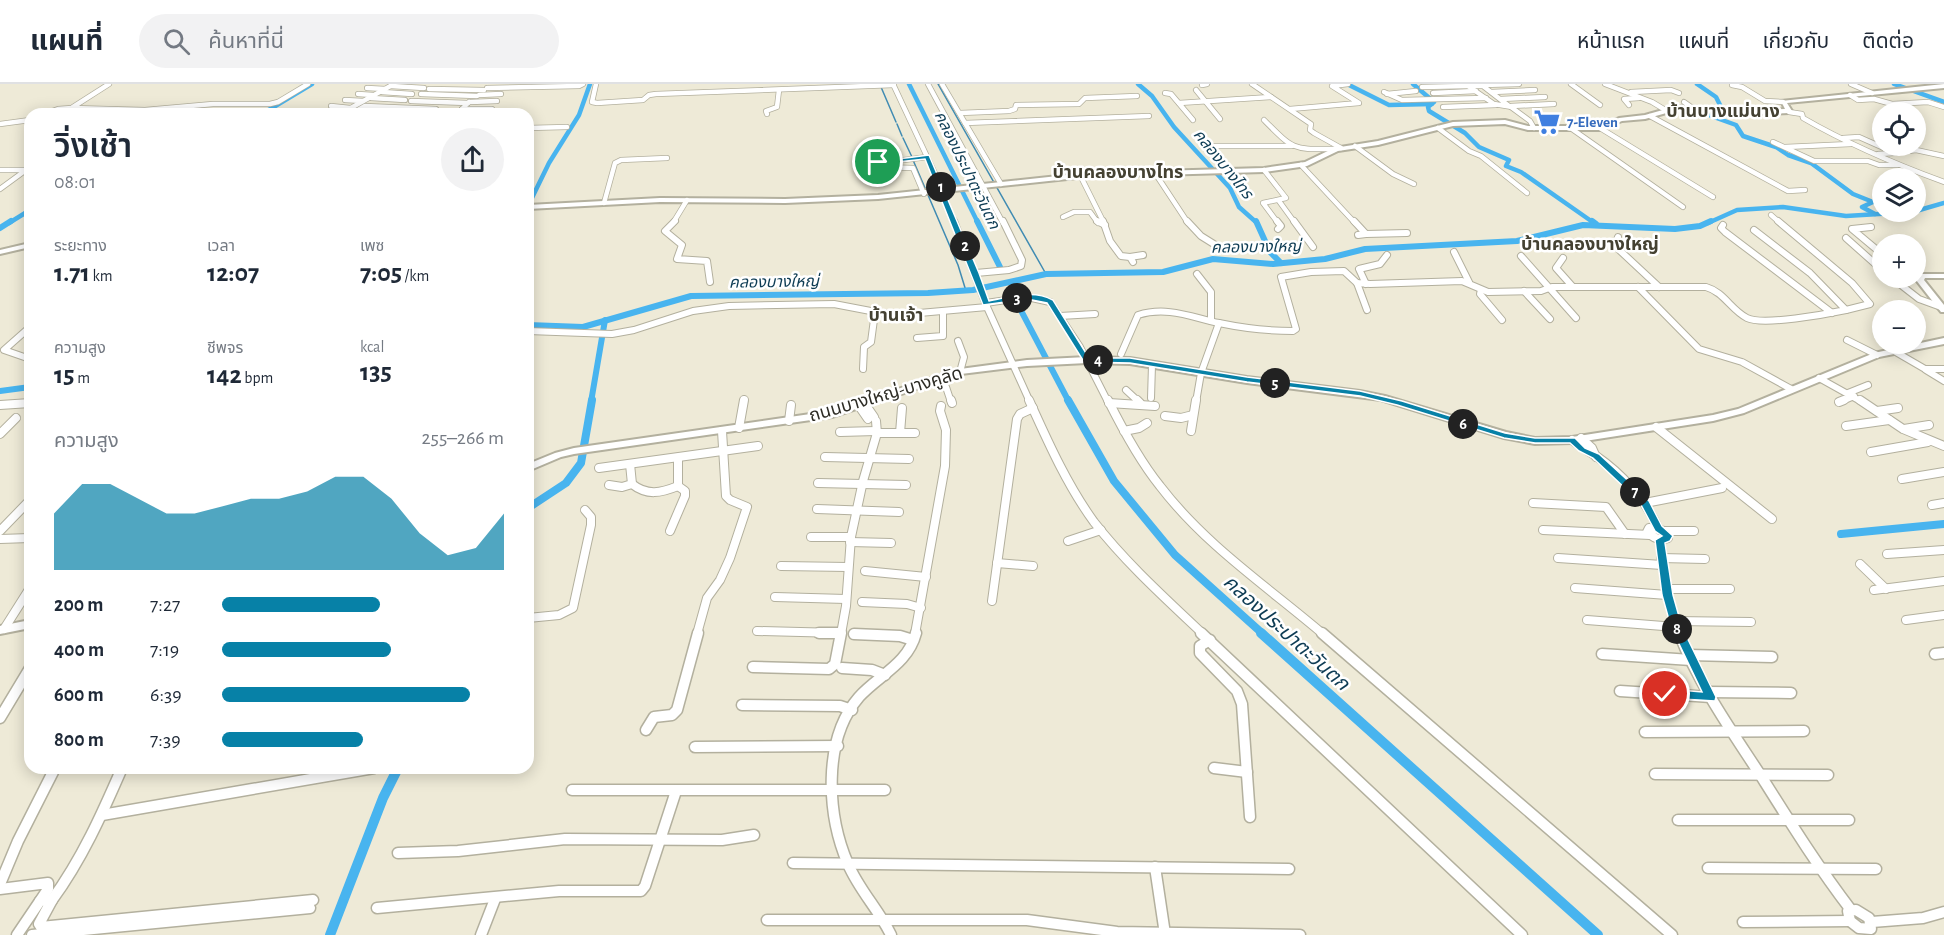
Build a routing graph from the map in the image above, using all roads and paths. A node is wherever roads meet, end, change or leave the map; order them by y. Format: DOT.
graph roads {
  1 [pos="109,84"];
  2 [pos="308,84"];
  3 [pos="583,84"];
  4 [pos="596,84"];
  5 [pos="928,84"];
  6 [pos="942,84"];
  7 [pos="1252,84"];
  8 [pos="1348,84"];
  9 [pos="1519,84"];
  10 [pos="1571,84"];
  11 [pos="1605,84"];
  12 [pos="1851,84"];
  13 [pos="392,85"];
  14 [pos="893,85"];
  15 [pos="1443,85"];
  16 [pos="1461,85"];
  17 [pos="1481,85"];
  18 [pos="1732,85"];
  19 [pos="1943,85"];
  20 [pos="488,86"];
  21 [pos="1468,86"];
  22 [pos="1422,87"];
  23 [pos="367,88"];
  24 [pos="385,89"];
  25 [pos="779,90"];
  26 [pos="1196,90"];
  27 [pos="1535,90"];
  28 [pos="1416,91"];
  29 [pos="1476,91"];
  30 [pos="380,92"];
  31 [pos="1404,92"];
  32 [pos="1492,92"];
  33 [pos="1630,92"];
  34 [pos="1165,93"];
  35 [pos="1433,93"];
  36 [pos="1679,93"];
  37 [pos="1872,93"];
  38 [pos="358,94"];
  39 [pos="412,94"];
  40 [pos="421,94"];
  41 [pos="501,94"];
  42 [pos="478,95"];
  43 [pos="1850,95"];
  44 [pos="1137,96"];
  45 [pos="372,97"];
  46 [pos="1271,97"];
  47 [pos="1545,97"];
  48 [pos="1415,98"];
  49 [pos="1486,98"];
  50 [pos="1641,98"];
  51 [pos="1501,99"];
  52 [pos="345,100"];
  53 [pos="405,100"];
  54 [pos="411,101"];
  55 [pos="497,101"];
  56 [pos="1205,101"];
  57 [pos="363,102"];
  58 [pos="445,102"];
  59 [pos="469,102"];
  60 [pos="1684,102"];
  61 [pos="1765,102"];
  62 [pos="1783,102"];
  63 [pos="1179,103"];
  64 [pos="1554,104"];
  65 [pos="1498,105"];
  66 [pos="1600,105"];
  67 [pos="1629,105"];
  68 [pos="180,106"];
  69 [pos="331,106"];
  70 [pos="1510,106"];
  71 [pos="1443,107"];
  72 [pos="1944,107"];
  73 [pos="72,108"];
  74 [pos="162,108"];
  75 [pos="177,108"];
  76 [pos="351,108"];
  77 [pos="362,108"];
  78 [pos="413,108"];
  79 [pos="437,108"];
  80 [pos="463,108"];
  81 [pos="1290,109"];
  82 [pos="1694,109"];
  83 [pos="1667,111"];
  84 [pos="1785,112"];
  85 [pos="960,113"];
  86 [pos="767,114"];
  87 [pos="1149,116"];
  88 [pos="1650,116"];
  89 [pos="1220,119"];
  90 [pos="1193,120"];
  91 [pos="1264,120"];
  92 [pos="24,121"];
  93 [pos="966,123"];
  94 [pos="0,124"];
  95 [pos="567,127"];
  96 [pos="534,128"];
  97 [pos="1438,128"];
  98 [pos="1534,128"];
  99 [pos="1600,128"];
  100 [pos="1572,129"];
  101 [pos="1842,138"];
  102 [pos="1773,142"];
  103 [pos="1872,143"];
  104 [pos="1854,144"];
  105 [pos="1209,146"];
  106 [pos="1292,146"];
  107 [pos="1355,146"];
  108 [pos="1783,147"];
  109 [pos="1338,148"];
  110 [pos="1872,152"];
  111 [pos="1926,152"];
  112 [pos="1882,156"];
  113 [pos="1944,156"];
  114 [pos="927,157"];
  115 [pos="667,158"];
  116 [pos="1301,165"];
  117 [pos="1898,165"];
  118 [pos="0,170"];
  119 [pos="24,170"];
  120 [pos="1264,170"];
  121 [pos="24,173"];
  122 [pos="1155,173"];
  123 [pos="1080,175"];
  124 [pos="1944,182"];
  125 [pos="1414,184"];
  126 [pos="997,185"];
  127 [pos="985,186"];
  128 [pos="0,189"];
  129 [pos="1805,190"];
  130 [pos="943,192"];
  131 [pos="927,193"];
  132 [pos="1527,194"];
  133 [pos="1713,197"];
  134 [pos="687,200"];
  135 [pos="1279,201"];
  136 [pos="604,203"];
  137 [pos="534,207"];
  138 [pos="1683,207"];
  139 [pos="1771,215"];
  140 [pos="1063,217"];
  141 [pos="1105,225"];
  142 [pos="1723,225"];
  143 [pos="1871,227"];
  144 [pos="1278,229"];
  145 [pos="1755,230"];
  146 [pos="1407,233"];
  147 [pos="1366,234"];
  148 [pos="1358,235"];
  149 [pos="1618,237"];
  150 [pos="1846,238"];
  151 [pos="24,246"];
  152 [pos="1216,246"];
  153 [pos="1872,246"];
  154 [pos="1313,247"];
  155 [pos="0,252"];
  156 [pos="1454,252"];
  157 [pos="1143,255"];
  158 [pos="1387,255"];
  159 [pos="1521,256"];
  160 [pos="1563,258"];
  161 [pos="1872,261"];
  162 [pos="1197,274"];
  163 [pos="1926,275"];
  164 [pos="977,276"];
  165 [pos="1944,276"];
  166 [pos="710,282"];
  167 [pos="1469,282"];
  168 [pos="1357,283"];
  169 [pos="1366,284"];
  170 [pos="1572,286"];
  171 [pos="1549,287"];
  172 [pos="1638,287"];
  173 [pos="1659,287"];
  174 [pos="1905,288"];
  175 [pos="1925,288"];
  176 [pos="1481,290"];
  177 [pos="1524,291"];
  178 [pos="986,303"];
  179 [pos="1943,308"];
  180 [pos="1367,310"];
  181 [pos="1846,310"];
  182 [pos="943,311"];
  183 [pos="874,312"];
  184 [pos="1832,313"];
  185 [pos="1095,314"];
  186 [pos="1060,316"];
  187 [pos="1576,318"];
  188 [pos="1550,319"];
  189 [pos="1502,320"];
  190 [pos="1211,321"];
  191 [pos="1219,323"];
  192 [pos="534,331"];
  193 [pos="24,332"];
  194 [pos="917,338"];
  195 [pos="958,340"];
  196 [pos="1847,340"];
  197 [pos="1944,341"];
  198 [pos="1926,345"];
  199 [pos="1881,354"];
  200 [pos="1899,354"];
  201 [pos="1877,355"];
  202 [pos="24,357"];
  203 [pos="1120,357"];
  204 [pos="1087,360"];
  205 [pos="1013,364"];
  206 [pos="1152,365"];
  207 [pos="863,369"];
  208 [pos="1925,369"];
  209 [pos="1944,369"];
  210 [pos="960,372"];
  211 [pos="1201,373"];
  212 [pos="1819,378"];
  213 [pos="933,380"];
  214 [pos="1944,381"];
  215 [pos="1868,385"];
  216 [pos="1791,389"];
  217 [pos="1126,390"];
  218 [pos="1851,394"];
  219 [pos="949,395"];
  220 [pos="1151,398"];
  221 [pos="744,400"];
  222 [pos="1839,402"];
  223 [pos="24,403"];
  224 [pos="1109,403"];
  225 [pos="1140,403"];
  226 [pos="0,405"];
  227 [pos="791,405"];
  228 [pos="862,405"];
  229 [pos="1155,406"];
  230 [pos="903,408"];
  231 [pos="1033,408"];
  232 [pos="1898,408"];
  233 [pos="1877,411"];
  234 [pos="943,415"];
  235 [pos="1193,415"];
  236 [pos="1165,417"];
  237 [pos="16,418"];
  238 [pos="1889,420"];
  239 [pos="789,421"];
  240 [pos="1147,423"];
  241 [pos="874,424"];
  242 [pos="1929,425"];
  243 [pos="1846,426"];
  244 [pos="1656,427"];
  245 [pos="739,428"];
  246 [pos="1903,429"];
  247 [pos="722,431"];
  248 [pos="1124,431"];
  249 [pos="1191,431"];
  250 [pos="840,432"];
  251 [pos="900,433"];
  252 [pos="915,433"];
  253 [pos="0,434"];
  254 [pos="1576,439"];
  255 [pos="1930,441"];
  256 [pos="758,446"];
  257 [pos="1944,446"];
  258 [pos="722,452"];
  259 [pos="1871,452"];
  260 [pos="678,458"];
  261 [pos="825,458"];
  262 [pos="871,458"];
  263 [pos="909,459"];
  264 [pos="630,464"];
  265 [pos="534,465"];
  266 [pos="599,468"];
  267 [pos="1944,472"];
  268 [pos="1902,479"];
  269 [pos="818,483"];
  270 [pos="862,483"];
  271 [pos="632,484"];
  272 [pos="906,484"];
  273 [pos="609,485"];
  274 [pos="678,486"];
  275 [pos="1722,488"];
  276 [pos="1944,502"];
  277 [pos="1533,503"];
  278 [pos="1645,503"];
  279 [pos="1932,505"];
  280 [pos="817,509"];
  281 [pos="585,510"];
  282 [pos="856,510"];
  283 [pos="24,511"];
  284 [pos="899,512"];
  285 [pos="1772,519"];
  286 [pos="1101,530"];
  287 [pos="1543,530"];
  288 [pos="0,531"];
  289 [pos="670,531"];
  290 [pos="1694,531"];
  291 [pos="1625,534"];
  292 [pos="1658,534"];
  293 [pos="811,537"];
  294 [pos="24,538"];
  295 [pos="0,539"];
  296 [pos="850,539"];
  297 [pos="1068,541"];
  298 [pos="891,543"];
  299 [pos="1944,550"];
  300 [pos="1887,554"];
  301 [pos="1558,558"];
  302 [pos="1705,559"];
  303 [pos="1662,562"];
  304 [pos="997,563"];
  305 [pos="1860,564"];
  306 [pos="781,566"];
  307 [pos="1033,566"];
  308 [pos="848,567"];
  309 [pos="865,571"];
  310 [pos="926,577"];
  311 [pos="1944,581"];
  312 [pos="1575,588"];
  313 [pos="1730,589"];
  314 [pos="1886,589"];
  315 [pos="1874,590"];
  316 [pos="1667,592"];
  317 [pos="24,597"];
  318 [pos="775,597"];
  319 [pos="846,599"];
  320 [pos="992,601"];
  321 [pos="862,602"];
  322 [pos="921,608"];
  323 [pos="1944,615"];
  324 [pos="534,617"];
  325 [pos="1587,620"];
  326 [pos="1906,620"];
  327 [pos="1751,622"];
  328 [pos="1675,624"];
  329 [pos="24,625"];
  330 [pos="2,629"];
  331 [pos="757,631"];
  332 [pos="839,633"];
  333 [pos="854,634"];
  334 [pos="913,640"];
  335 [pos="1210,640"];
  336 [pos="1602,654"];
  337 [pos="1690,657"];
  338 [pos="1772,657"];
  339 [pos="753,667"];
  340 [pos="842,668"];
  341 [pos="885,675"];
  342 [pos="24,678"];
  343 [pos="1620,691"];
  344 [pos="1791,693"];
  345 [pos="1709,694"];
  346 [pos="742,705"];
  347 [pos="852,710"];
  348 [pos="0,718"];
  349 [pos="646,730"];
  350 [pos="1804,731"];
  351 [pos="1645,732"];
  352 [pos="1731,732"];
  353 [pos="838,746"];
  354 [pos="695,747"];
  355 [pos="1214,768"];
  356 [pos="1247,772"];
  357 [pos="52,774"];
  358 [pos="119,774"];
  359 [pos="339,774"];
  360 [pos="1655,774"];
  361 [pos="1828,774"];
  362 [pos="1759,775"];
  363 [pos="831,789"];
  364 [pos="572,790"];
  365 [pos="885,790"];
  366 [pos="676,791"];
  367 [pos="102,815"];
  368 [pos="1250,818"];
  369 [pos="1678,820"];
  370 [pos="1787,820"];
  371 [pos="1849,820"];
  372 [pos="754,836"];
  373 [pos="662,839"];
  374 [pos="398,853"];
  375 [pos="847,862"];
  376 [pos="794,863"];
  377 [pos="1155,867"];
  378 [pos="1708,868"];
  379 [pos="1289,869"];
  380 [pos="1819,869"];
  381 [pos="1876,869"];
  382 [pos="0,886"];
  383 [pos="495,898"];
  384 [pos="46,900"];
  385 [pos="377,908"];
  386 [pos="1944,912"];
  387 [pos="1851,916"];
  388 [pos="884,919"];
  389 [pos="766,920"];
  390 [pos="1743,922"];
  391 [pos="1868,929"];
  392 [pos="1165,934"];
  393 [pos="1300,934"];
  394 [pos="17,935"];
  395 [pos="32,935"];
  396 [pos="481,935"];
  397 [pos="891,935"];
  398 [pos="1522,935"];
  399 [pos="1672,935"];
  1 -- 73 [label="street"];
  2 -- 68 [label="street"];
  3 -- 20 [label="street"];
  4 -- 25 [label="street"];
  5 -- 127 [label="street"];
  6 -- 85 [label="street"];
  7 -- 46 [label="street"];
  8 -- 81 [label="street"];
  9 -- 17 [label="street"];
  10 -- 66 [label="street"];
  11 -- 33 [label="street"];
  12 -- 37 [label="street"];
  13 -- 20 [label="street"];
  13 -- 24 [label="street"];
  14 -- 25 [label="street"];
  14 -- 114 [label="street"];
  15 -- 16 [label="street"];
  15 -- 22 [label="street"];
  16 -- 21 [label="street"];
  17 -- 21 [label="street"];
  17 -- 32 [label="street"];
  18 -- 61 [label="street"];
  19 -- 37 [label="street"];
  20 -- 42 [label="street"];
  21 -- 29 [label="street"];
  23 -- 24 [label="street"];
  24 -- 30 [label="street"];
  25 -- 86 [label="street"];
  26 -- 56 [label="street"];
  27 -- 32 [label="street"];
  28 -- 31 [label="street"];
  29 -- 35 [label="street"];
  29 -- 49 [label="street"];
  30 -- 39 [label="street"];
  30 -- 45 [label="street"];
  31 -- 48 [label="street"];
  31 -- 49 [label="street"];
  32 -- 51 [label="street"];
  33 -- 36 [label="street"];
  33 -- 50 [label="street"];
  34 -- 63 [label="street"];
  37 -- 43 [label="street"];
  38 -- 45 [label="street"];
  40 -- 42 [label="street"];
  41 -- 42 [label="street"];
  42 -- 59 [label="street"];
  43 -- 62 [label="street"];
  43 -- 72 [label="street"];
  44 -- 85 [label="street"];
  45 -- 53 [label="street"];
  45 -- 57 [label="street"];
  46 -- 56 [label="street"];
  46 -- 81 [label="street"];
  47 -- 51 [label="street"];
  49 -- 65 [label="street"];
  50 -- 67 [label="street"];
  50 -- 83 [label="street"];
  51 -- 70 [label="street"];
  52 -- 57 [label="street"];
  54 -- 58 [label="street"];
  55 -- 59 [label="street"];
  56 -- 63 [label="street"];
  56 -- 89 [label="street"];
  57 -- 76 [label="street"];
  58 -- 59 [label="street"];
  58 -- 79 [label="street"];
  59 -- 80 [label="street"];
  60 -- 82 [label="street"];
  61 -- 62 [label="street"];
  61 -- 84 [label="street"];
  62 -- 84 [label="street"];
  63 -- 90 [label="street"];
  64 -- 70 [label="street"];
  65 -- 70 [label="street"];
  65 -- 71 [label="street"];
  68 -- 74 [label="street"];
  68 -- 75 [label="street"];
  69 -- 76 [label="street"];
  70 -- 98 [label="street"];
  77 -- 78 [label="street"];
  81 -- 109 [label="street"];
  82 -- 83 [label="street"];
  82 -- 84 [label="street"];
  83 -- 88 [label="street"];
  84 -- 101 [label="street"];
  85 -- 93 [label="street"];
  87 -- 93 [label="street"];
  88 -- 99 [label="street"];
  88 -- 129 [label="street"];
  91 -- 106 [label="street"];
  92 -- 94 [label="street"];
  93 -- 126 [label="street"];
  95 -- 96 [label="street"];
  97 -- 98 [label="street"];
  97 -- 107 [label="street"];
  97 -- 132 [label="street"];
  98 -- 100 [label="street"];
  99 -- 100 [label="street"];
  99 -- 133 [label="street"];
  100 -- 138 [label="street"];
  101 -- 103 [label="street"];
  101 -- 104 [label="street"];
  102 -- 108 [label="street"];
  104 -- 108 [label="street"];
  104 -- 110 [label="street"];
  105 -- 106 [label="street"];
  106 -- 109 [label="street"];
  107 -- 109 [label="street"];
  107 -- 125 [label="street"];
  108 -- 117 [label="street"];
  109 -- 116 [label="street"];
  111 -- 113 [label="street"];
  112 -- 117 [label="street"];
  114 -- 130 [label="street"];
  114 -- 131 [label="street"];
  115 -- 136 [label="street"];
  116 -- 120 [label="street"];
  116 -- 147 [label="street"];
  117 -- 124 [label="street"];
  118 -- 119 [label="street"];
  120 -- 122 [label="street"];
  120 -- 135 [label="street"];
  121 -- 128 [label="street"];
  122 -- 123 [label="street"];
  122 -- 152 [label="street"];
  123 -- 126 [label="street"];
  123 -- 141 [label="street"];
  126 -- 127 [label="street"];
  127 -- 130 [label="street"];
  127 -- 164 [label="street"];
  130 -- 131 [label="street"];
  130 -- 164 [label="street"];
  131 -- 134 [label="street"];
  134 -- 136 [label="street"];
  134 -- 166 [label="street"];
  135 -- 144 [label="street"];
  135 -- 154 [label="street"];
  136 -- 137 [label="street"];
  139 -- 181 [label="street"];
  140 -- 141 [label="street"];
  141 -- 157 [label="street"];
  142 -- 184 [label="street"];
  143 -- 153 [label="street"];
  145 -- 181 [label="street"];
  146 -- 147 [label="street"];
  147 -- 148 [label="street"];
  149 -- 173 [label="street"];
  150 -- 161 [label="street"];
  151 -- 155 [label="street"];
  156 -- 167 [label="street"];
  158 -- 169 [label="street"];
  159 -- 171 [label="street"];
  160 -- 170 [label="street"];
  162 -- 190 [label="street"];
  163 -- 165 [label="street"];
  164 -- 178 [label="street"];
  167 -- 169 [label="street"];
  167 -- 176 [label="street"];
  168 -- 169 [label="street"];
  168 -- 180 [label="street"];
  168 -- 191 [label="street"];
  170 -- 171 [label="street"];
  170 -- 172 [label="street"];
  171 -- 177 [label="street"];
  171 -- 187 [label="street"];
  172 -- 173 [label="street"];
  172 -- 216 [label="street"];
  173 -- 184 [label="street"];
  174 -- 179 [label="street"];
  175 -- 179 [label="street"];
  176 -- 177 [label="street"];
  176 -- 189 [label="street"];
  177 -- 188 [label="street"];
  178 -- 182 [label="street"];
  178 -- 186 [label="street"];
  178 -- 205 [label="street"];
  181 -- 184 [label="street"];
  182 -- 183 [label="street"];
  182 -- 194 [label="street"];
  183 -- 192 [label="street"];
  183 -- 207 [label="street"];
  185 -- 186 [label="street"];
  186 -- 204 [label="street"];
  190 -- 191 [label="street"];
  190 -- 203 [label="street"];
  191 -- 211 [label="street"];
  193 -- 202 [label="street"];
  195 -- 210 [label="street"];
  196 -- 201 [label="street"];
  197 -- 198 [label="street, ถนนบางใหญ่-บางคูลัด"];
  199 -- 201 [label="street, ถนนบางใหญ่-บางคูลัด"];
  200 -- 208 [label="street"];
  201 -- 212 [label="street, ถนนบางใหญ่-บางคูลัด"];
  203 -- 204 [label="street, ถนนบางใหญ่-บางคูลัด"];
  203 -- 206 [label="street, ถนนบางใหญ่-บางคูลัด"];
  204 -- 205 [label="street, ถนนบางใหญ่-บางคูลัด"];
  204 -- 224 [label="street"];
  205 -- 210 [label="street, ถนนบางใหญ่-บางคูลัด"];
  205 -- 231 [label="street"];
  206 -- 211 [label="street, ถนนบางใหญ่-บางคูลัด"];
  206 -- 220 [label="street"];
  208 -- 209 [label="street"];
  208 -- 214 [label="street"];
  210 -- 213 [label="street, ถนนบางใหญ่-บางคูลัด"];
  211 -- 235 [label="street"];
  211 -- 254 [label="street, ถนนบางใหญ่-บางคูลัด"];
  212 -- 216 [label="street, ถนนบางใหญ่-บางคูลัด"];
  212 -- 218 [label="street"];
  213 -- 219 [label="street"];
  213 -- 228 [label="street, ถนนบางใหญ่-บางคูลัด"];
  215 -- 218 [label="street"];
  216 -- 244 [label="street, ถนนบางใหญ่-บางคูลัด"];
  217 -- 225 [label="street"];
  218 -- 222 [label="street"];
  218 -- 233 [label="street"];
  219 -- 234 [label="street"];
  219 -- 234 [label="street"];
  221 -- 245 [label="street"];
  223 -- 226 [label="street"];
  224 -- 225 [label="street"];
  224 -- 248 [label="street"];
  225 -- 229 [label="street"];
  227 -- 239 [label="street"];
  228 -- 239 [label="street, ถนนบางใหญ่-บางคูลัด"];
  228 -- 241 [label="street"];
  230 -- 251 [label="street"];
  231 -- 286 [label="street"];
  231 -- 304 [label="street"];
  232 -- 233 [label="street"];
  233 -- 238 [label="street"];
  234 -- 310 [label="street"];
  235 -- 236 [label="street"];
  235 -- 249 [label="street"];
  237 -- 253 [label="street"];
  238 -- 243 [label="street"];
  238 -- 246 [label="street"];
  239 -- 245 [label="street, ถนนบางใหญ่-บางคูลัด"];
  240 -- 248 [label="street"];
  241 -- 250 [label="street"];
  241 -- 251 [label="street"];
  241 -- 262 [label="street"];
  242 -- 246 [label="street"];
  244 -- 254 [label="street, ถนนบางใหญ่-บางคูลัด"];
  244 -- 285 [label="street"];
  245 -- 247 [label="street, ถนนบางใหญ่-บางคูลัด"];
  246 -- 255 [label="street"];
  247 -- 258 [label="street"];
  247 -- 265 [label="street, ถนนบางใหญ่-บางคูลัด"];
  248 -- 399 [label="street"];
  251 -- 252 [label="street"];
  254 -- 278 [label="street"];
  255 -- 257 [label="street"];
  255 -- 259 [label="street"];
  256 -- 258 [label="street"];
  258 -- 260 [label="street"];
  258 -- 349 [label="street"];
  260 -- 264 [label="street"];
  260 -- 274 [label="street"];
  261 -- 262 [label="street"];
  262 -- 263 [label="street"];
  262 -- 270 [label="street"];
  264 -- 266 [label="street"];
  264 -- 271 [label="street"];
  267 -- 268 [label="street"];
  269 -- 270 [label="street"];
  270 -- 272 [label="street"];
  270 -- 282 [label="street"];
  271 -- 273 [label="street"];
  271 -- 274 [label="street"];
  274 -- 289 [label="street"];
  275 -- 278 [label="street"];
  276 -- 279 [label="street"];
  277 -- 291 [label="street"];
  278 -- 292 [label="street"];
  280 -- 282 [label="street"];
  281 -- 324 [label="street"];
  282 -- 284 [label="street"];
  282 -- 296 [label="street"];
  283 -- 288 [label="street"];
  286 -- 297 [label="street"];
  286 -- 335 [label="street"];
  287 -- 291 [label="street"];
  290 -- 292 [label="street"];
  291 -- 292 [label="street"];
  292 -- 303 [label="street"];
  293 -- 296 [label="street"];
  294 -- 295 [label="street"];
  296 -- 298 [label="street"];
  296 -- 308 [label="street"];
  299 -- 300 [label="street"];
  301 -- 303 [label="street"];
  302 -- 303 [label="street"];
  303 -- 316 [label="street"];
  304 -- 307 [label="street"];
  304 -- 320 [label="street"];
  305 -- 314 [label="street"];
  306 -- 308 [label="street"];
  308 -- 319 [label="street"];
  309 -- 310 [label="street"];
  310 -- 322 [label="street"];
  311 -- 314 [label="street"];
  312 -- 316 [label="street"];
  313 -- 316 [label="street"];
  314 -- 315 [label="street"];
  316 -- 328 [label="street"];
  317 -- 330 [label="street"];
  318 -- 319 [label="street"];
  319 -- 332 [label="street"];
  321 -- 322 [label="street"];
  322 -- 334 [label="street"];
  323 -- 326 [label="street"];
  325 -- 328 [label="street"];
  327 -- 328 [label="street"];
  328 -- 337 [label="street"];
  329 -- 330 [label="street"];
  331 -- 332 [label="street"];
  332 -- 339 [label="street"];
  333 -- 334 [label="street"];
  334 -- 341 [label="street"];
  335 -- 356 [label="street"];
  335 -- 398 [label="street"];
  336 -- 337 [label="street"];
  337 -- 338 [label="street"];
  337 -- 345 [label="street"];
  340 -- 341 [label="street"];
  341 -- 347 [label="street"];
  342 -- 348 [label="street"];
  343 -- 345 [label="street"];
  344 -- 345 [label="street"];
  345 -- 352 [label="street"];
  346 -- 347 [label="street"];
  347 -- 353 [label="street"];
  350 -- 352 [label="street"];
  351 -- 352 [label="street"];
  352 -- 362 [label="street"];
  353 -- 354 [label="street"];
  353 -- 363 [label="street"];
  355 -- 356 [label="street"];
  356 -- 368 [label="street"];
  357 -- 382 [label="street"];
  358 -- 367 [label="street"];
  359 -- 367 [label="street"];
  360 -- 362 [label="street"];
  361 -- 362 [label="street"];
  362 -- 370 [label="street"];
  363 -- 365 [label="street"];
  363 -- 366 [label="street"];
  363 -- 375 [label="street"];
  364 -- 366 [label="street"];
  366 -- 373 [label="street"];
  367 -- 384 [label="street"];
  369 -- 370 [label="street"];
  370 -- 371 [label="street"];
  370 -- 380 [label="street"];
  372 -- 373 [label="street"];
  373 -- 374 [label="street"];
  373 -- 383 [label="street"];
  375 -- 376 [label="street"];
  375 -- 377 [label="street"];
  375 -- 388 [label="street"];
  377 -- 379 [label="street"];
  377 -- 392 [label="street"];
  378 -- 380 [label="street"];
  380 -- 381 [label="street"];
  380 -- 387 [label="street"];
  382 -- 384 [label="street"];
  383 -- 385 [label="street"];
  383 -- 396 [label="street"];
  384 -- 394 [label="street"];
  384 -- 395 [label="street"];
  386 -- 391 [label="street"];
  387 -- 390 [label="street"];
  387 -- 391 [label="street"];
  388 -- 389 [label="street"];
  388 -- 392 [label="street"];
  388 -- 397 [label="street"];
  392 -- 393 [label="street"];
}
